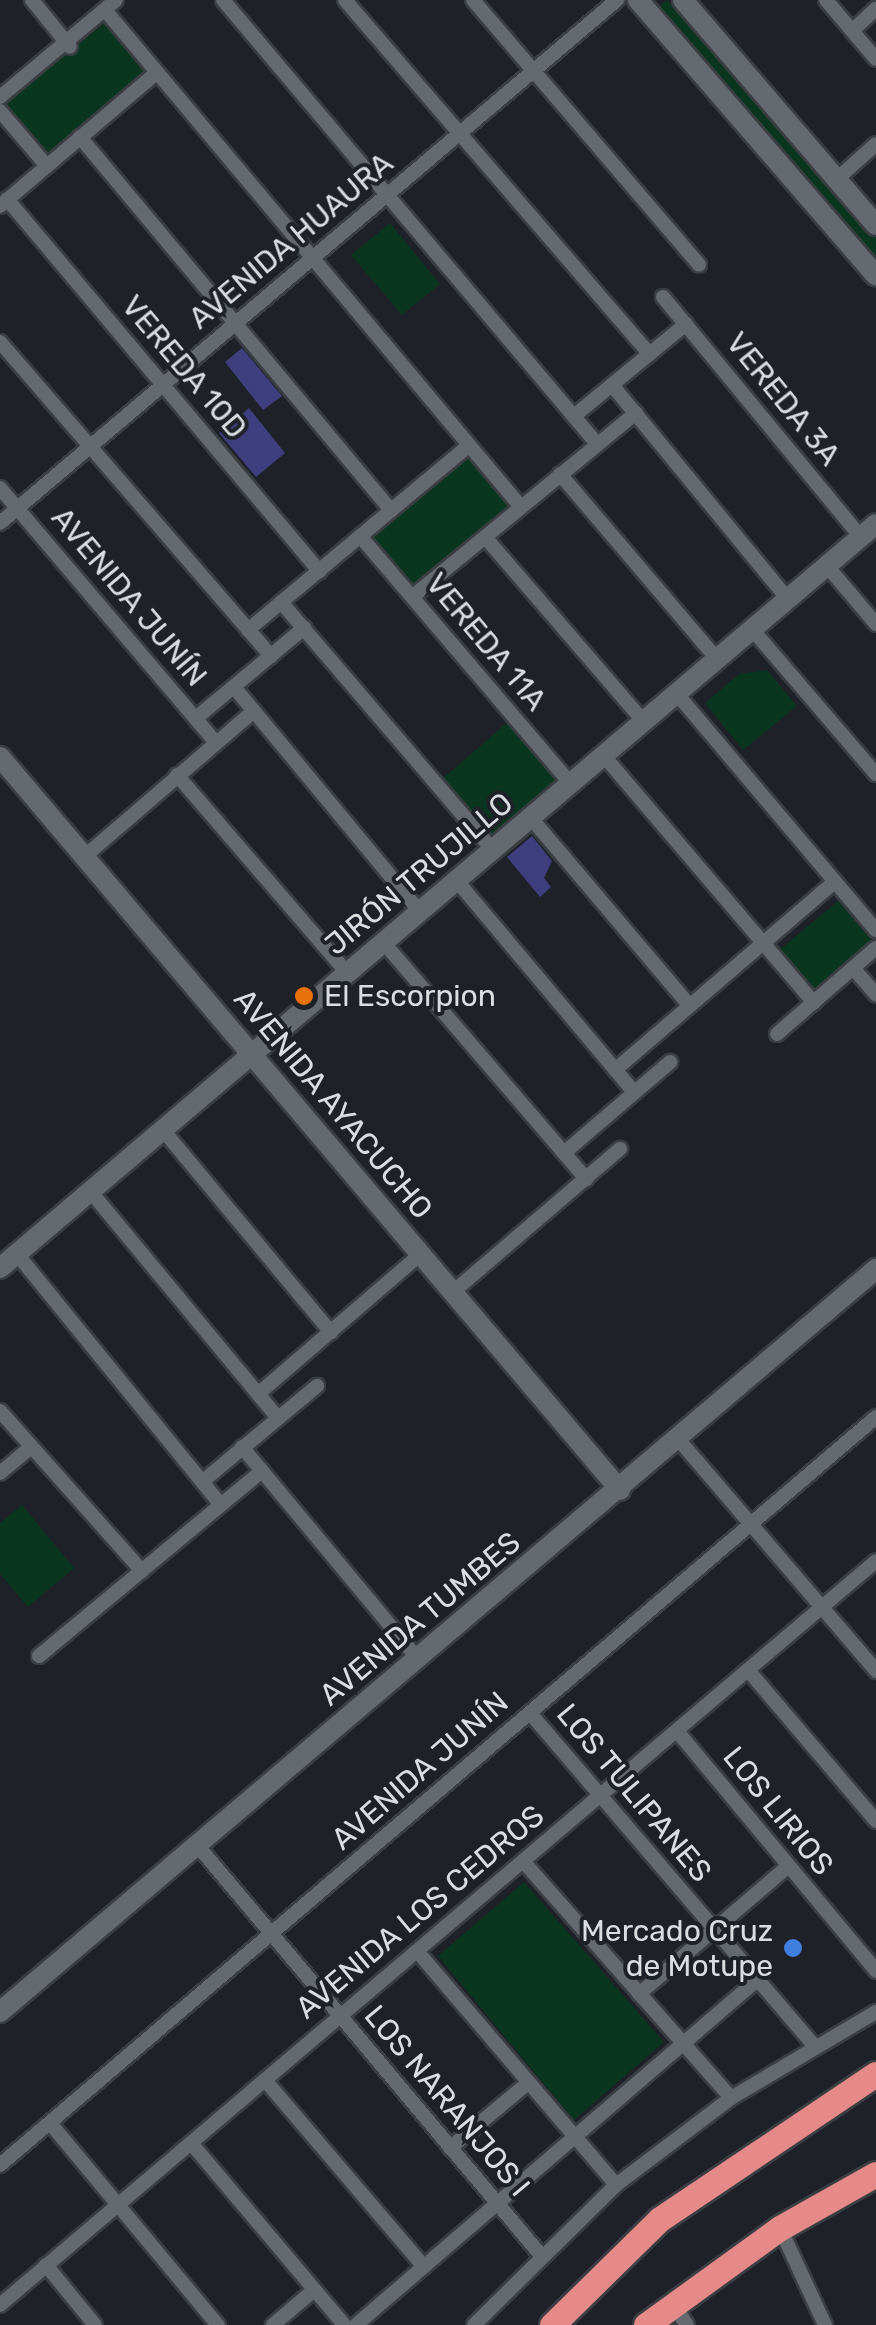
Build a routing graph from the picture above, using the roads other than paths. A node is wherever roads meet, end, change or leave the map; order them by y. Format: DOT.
graph roads {
  1 [pos="32,0"];
  2 [pos="223,0"];
  3 [pos="345,0"];
  4 [pos="473,0"];
  5 [pos="618,0"];
  6 [pos="638,0"];
  7 [pos="683,0"];
  8 [pos="826,0"];
  9 [pos="110,5"];
  10 [pos="876,10"];
  11 [pos="852,32"];
  12 [pos="70,46"];
  13 [pos="876,59"];
  14 [pos="533,72"];
  15 [pos="156,73"];
  16 [pos="0,97"];
  17 [pos="0,111"];
  18 [pos="459,134"];
  19 [pos="80,137"];
  20 [pos="876,144"];
  21 [pos="46,165"];
  22 [pos="837,179"];
  23 [pos="387,195"];
  24 [pos="4,202"];
  25 [pos="876,225"];
  26 [pos="312,259"];
  27 [pos="699,265"];
  28 [pos="876,276"];
  29 [pos="663,297"];
  30 [pos="234,324"];
  31 [pos="686,324"];
  32 [pos="0,342"];
  33 [pos="650,354"];
  34 [pos="163,385"];
  35 [pos="612,385"];
  36 [pos="636,413"];
  37 [pos="574,416"];
  38 [pos="597,444"];
  39 [pos="469,445"];
  40 [pos="90,448"];
  41 [pos="560,474"];
  42 [pos="0,488"];
  43 [pos="521,506"];
  44 [pos="18,508"];
  45 [pos="391,510"];
  46 [pos="0,523"];
  47 [pos="868,531"];
  48 [pos="360,536"];
  49 [pos="486,537"];
  50 [pos="827,566"];
  51 [pos="318,571"];
  52 [pos="412,597"];
  53 [pos="788,599"];
  54 [pos="282,602"];
  55 [pos="876,624"];
  56 [pos="304,628"];
  57 [pos="248,630"];
  58 [pos="752,630"];
  59 [pos="270,656"];
  60 [pos="717,660"];
  61 [pos="234,687"];
  62 [pos="677,694"];
  63 [pos="254,711"];
  64 [pos="196,718"];
  65 [pos="644,722"];
  66 [pos="216,742"];
  67 [pos="604,756"];
  68 [pos="0,757"];
  69 [pos="876,774"];
  70 [pos="176,775"];
  71 [pos="571,784"];
  72 [pos="531,818"];
  73 [pos="493,850"];
  74 [pos="84,857"];
  75 [pos="458,881"];
  76 [pos="834,882"];
  77 [pos="420,912"];
  78 [pos="876,930"];
  79 [pos="763,942"];
  80 [pos="384,943"];
  81 [pos="876,948"];
  82 [pos="853,968"];
  83 [pos="348,974"];
  84 [pos="876,994"];
  85 [pos="814,1003"];
  86 [pos="689,1005"];
  87 [pos="777,1034"];
  88 [pos="252,1056"];
  89 [pos="670,1062"];
  90 [pos="615,1070"];
  91 [pos="634,1092"];
  92 [pos="163,1130"];
  93 [pos="620,1149"];
  94 [pos="564,1153"];
  95 [pos="586,1179"];
  96 [pos="91,1192"];
  97 [pos="17,1254"];
  98 [pos="421,1254"];
  99 [pos="0,1268"];
  100 [pos="876,1270"];
  101 [pos="453,1292"];
  102 [pos="331,1332"];
  103 [pos="317,1386"];
  104 [pos="258,1394"];
  105 [pos="0,1411"];
  106 [pos="876,1417"];
  107 [pos="278,1418"];
  108 [pos="679,1440"];
  109 [pos="31,1446"];
  110 [pos="242,1447"];
  111 [pos="262,1471"];
  112 [pos="0,1473"];
  113 [pos="202,1482"];
  114 [pos="620,1490"];
  115 [pos="221,1505"];
  116 [pos="750,1523"];
  117 [pos="876,1561"];
  118 [pos="142,1571"];
  119 [pos="822,1607"];
  120 [pos="40,1656"];
  121 [pos="419,1660"];
  122 [pos="748,1670"];
  123 [pos="876,1671"];
  124 [pos="530,1713"];
  125 [pos="676,1731"];
  126 [pos="600,1796"];
  127 [pos="876,1822"];
  128 [pos="198,1846"];
  129 [pos="523,1862"];
  130 [pos="787,1866"];
  131 [pos="714,1929"];
  132 [pos="272,1934"];
  133 [pos="417,1951"];
  134 [pos="876,1972"];
  135 [pos="757,1980"];
  136 [pos="639,1994"];
  137 [pos="0,2012"];
  138 [pos="876,2012"];
  139 [pos="340,2016"];
  140 [pos="683,2044"];
  141 [pos="814,2046"];
  142 [pos="876,2074"];
  143 [pos="265,2080"];
  144 [pos="528,2083"];
  145 [pos="731,2098"];
  146 [pos="50,2123"];
  147 [pos="574,2137"];
  148 [pos="191,2142"];
  149 [pos="450,2148"];
  150 [pos="0,2165"];
  151 [pos="876,2174"];
  152 [pos="616,2184"];
  153 [pos="497,2204"];
  154 [pos="118,2205"];
  155 [pos="780,2228"];
  156 [pos="539,2253"];
  157 [pos="46,2266"];
  158 [pos="424,2267"];
  159 [pos="314,2290"];
  160 [pos="673,2302"];
  161 [pos="0,2305"];
  162 [pos="95,2325"];
  163 [pos="218,2325"];
  164 [pos="273,2325"];
  165 [pos="344,2325"];
  166 [pos="356,2325"];
  167 [pos="474,2325"];
  168 [pos="552,2325"];
  169 [pos="646,2325"];
  170 [pos="687,2325"];
  171 [pos="825,2325"];
  1 -- 12 [label="street"];
  2 -- 23 [label="street"];
  3 -- 18 [label="street"];
  4 -- 14 [label="street"];
  5 -- 14 [label="street, AVENIDA HUAURA"];
  6 -- 28 [label="street"];
  7 -- 22 [label="street"];
  8 -- 11 [label="street"];
  9 -- 12 [label="street"];
  9 -- 15 [label="street"];
  10 -- 11 [label="street"];
  11 -- 13 [label="street"];
  12 -- 16 [label="street"];
  14 -- 18 [label="street, AVENIDA HUAURA"];
  14 -- 27 [label="street"];
  15 -- 19 [label="street"];
  15 -- 26 [label="street"];
  17 -- 21 [label="street"];
  18 -- 23 [label="street, AVENIDA HUAURA"];
  18 -- 33 [label="street"];
  19 -- 21 [label="street"];
  19 -- 30 [label="street"];
  20 -- 22 [label="street"];
  21 -- 24 [label="street"];
  22 -- 25 [label="street"];
  23 -- 26 [label="street, AVENIDA HUAURA"];
  23 -- 37 [label="street"];
  24 -- 34 [label="street, VEREDA 10D"];
  26 -- 30 [label="street, AVENIDA HUAURA"];
  26 -- 39 [label="street"];
  29 -- 31 [label="street, VEREDA 3A"];
  30 -- 34 [label="street, AVENIDA HUAURA"];
  30 -- 45 [label="street"];
  31 -- 33 [label="street"];
  31 -- 47 [label="street, VEREDA 3A"];
  32 -- 40 [label="street"];
  33 -- 35 [label="street"];
  34 -- 40 [label="street, AVENIDA HUAURA"];
  34 -- 51 [label="street, VEREDA 10D"];
  35 -- 36 [label="street"];
  35 -- 37 [label="street"];
  36 -- 38 [label="street"];
  36 -- 53 [label="street"];
  37 -- 38 [label="street"];
  38 -- 41 [label="street"];
  39 -- 43 [label="street"];
  39 -- 45 [label="street"];
  40 -- 44 [label="street, AVENIDA HUAURA"];
  40 -- 57 [label="street"];
  41 -- 43 [label="street"];
  41 -- 60 [label="street"];
  42 -- 44 [label="street, AVENIDA JUNÍN"];
  43 -- 49 [label="street"];
  44 -- 46 [label="street, AVENIDA HUAURA"];
  44 -- 64 [label="street, AVENIDA JUNÍN"];
  45 -- 48 [label="street"];
  47 -- 50 [label="street, JIRÓN TRUJILLO"];
  48 -- 51 [label="street"];
  48 -- 52 [label="street, VEREDA 11A"];
  49 -- 52 [label="street"];
  49 -- 65 [label="street"];
  50 -- 53 [label="street, JIRÓN TRUJILLO"];
  50 -- 55 [label="street"];
  51 -- 54 [label="street"];
  52 -- 71 [label="street, VEREDA 11A"];
  53 -- 58 [label="street, JIRÓN TRUJILLO"];
  54 -- 56 [label="street"];
  54 -- 57 [label="street"];
  56 -- 59 [label="street"];
  56 -- 73 [label="street"];
  57 -- 59 [label="street"];
  58 -- 60 [label="street, JIRÓN TRUJILLO"];
  58 -- 69 [label="street"];
  59 -- 61 [label="street"];
  60 -- 62 [label="street, JIRÓN TRUJILLO"];
  61 -- 63 [label="street"];
  61 -- 64 [label="street"];
  62 -- 65 [label="street, JIRÓN TRUJILLO"];
  62 -- 76 [label="street"];
  63 -- 66 [label="street"];
  63 -- 77 [label="street"];
  64 -- 66 [label="street, AVENIDA JUNÍN"];
  65 -- 67 [label="street, JIRÓN TRUJILLO"];
  66 -- 70 [label="street"];
  67 -- 71 [label="street, JIRÓN TRUJILLO"];
  67 -- 79 [label="street"];
  68 -- 74 [label="street, AVENIDA AYACUCHO"];
  70 -- 74 [label="street"];
  70 -- 83 [label="street"];
  71 -- 72 [label="street, JIRÓN TRUJILLO"];
  72 -- 73 [label="street, JIRÓN TRUJILLO"];
  72 -- 86 [label="street"];
  73 -- 75 [label="street, JIRÓN TRUJILLO"];
  74 -- 88 [label="street, AVENIDA AYACUCHO"];
  75 -- 77 [label="street, JIRÓN TRUJILLO"];
  75 -- 90 [label="street"];
  76 -- 78 [label="street"];
  76 -- 79 [label="street"];
  77 -- 80 [label="street, JIRÓN TRUJILLO"];
  79 -- 85 [label="street"];
  79 -- 86 [label="street"];
  80 -- 83 [label="street, JIRÓN TRUJILLO"];
  80 -- 94 [label="street"];
  81 -- 82 [label="street"];
  82 -- 84 [label="street"];
  82 -- 85 [label="street"];
  83 -- 88 [label="street, JIRÓN TRUJILLO"];
  85 -- 87 [label="street"];
  86 -- 90 [label="street"];
  88 -- 92 [label="street, JIRÓN TRUJILLO"];
  88 -- 98 [label="street, AVENIDA AYACUCHO"];
  89 -- 91 [label="street"];
  90 -- 91 [label="street"];
  91 -- 94 [label="street"];
  92 -- 96 [label="street, JIRÓN TRUJILLO"];
  92 -- 102 [label="street"];
  93 -- 95 [label="street"];
  94 -- 95 [label="street"];
  95 -- 101 [label="street"];
  96 -- 97 [label="street, JIRÓN TRUJILLO"];
  96 -- 104 [label="street"];
  97 -- 99 [label="street, JIRÓN TRUJILLO"];
  97 -- 113 [label="street"];
  98 -- 101 [label="street, AVENIDA AYACUCHO"];
  98 -- 102 [label="street"];
  100 -- 108 [label="street, AVENIDA TUMBES"];
  101 -- 114 [label="street, AVENIDA AYACUCHO"];
  102 -- 104 [label="street"];
  103 -- 107 [label="street"];
  104 -- 107 [label="street"];
  105 -- 109 [label="street"];
  106 -- 116 [label="street, AVENIDA JUNÍN"];
  107 -- 110 [label="street"];
  108 -- 114 [label="street, AVENIDA TUMBES"];
  108 -- 116 [label="street"];
  109 -- 112 [label="street"];
  109 -- 118 [label="street"];
  110 -- 111 [label="street"];
  110 -- 113 [label="street"];
  111 -- 115 [label="street"];
  111 -- 121 [label="street"];
  113 -- 115 [label="street"];
  114 -- 121 [label="street, AVENIDA TUMBES"];
  115 -- 118 [label="street"];
  116 -- 119 [label="street"];
  116 -- 124 [label="street, AVENIDA JUNÍN"];
  117 -- 119 [label="street, AVENIDA LOS CEDROS"];
  118 -- 120 [label="street"];
  119 -- 122 [label="street, AVENIDA LOS CEDROS"];
  119 -- 123 [label="street"];
  121 -- 128 [label="street, AVENIDA TUMBES"];
  122 -- 125 [label="street, AVENIDA LOS CEDROS"];
  122 -- 127 [label="street"];
  124 -- 126 [label="street, LOS TULIPANES"];
  124 -- 132 [label="street, AVENIDA JUNÍN"];
  125 -- 126 [label="street, AVENIDA LOS CEDROS"];
  125 -- 130 [label="street, LOS LIRIOS"];
  126 -- 129 [label="street, AVENIDA LOS CEDROS"];
  126 -- 131 [label="street, LOS TULIPANES"];
  128 -- 132 [label="street, LOS NARANJOS I"];
  128 -- 137 [label="street, AVENIDA TUMBES"];
  129 -- 133 [label="street, AVENIDA LOS CEDROS"];
  129 -- 136 [label="street"];
  130 -- 131 [label="street"];
  130 -- 134 [label="street, LOS LIRIOS"];
  131 -- 135 [label="street, LOS TULIPANES"];
  131 -- 136 [label="street"];
  132 -- 139 [label="street, LOS NARANJOS I"];
  132 -- 146 [label="street, AVENIDA JUNÍN"];
  133 -- 139 [label="street, AVENIDA LOS CEDROS"];
  133 -- 144 [label="street"];
  135 -- 140 [label="street"];
  135 -- 141 [label="street, LOS TULIPANES"];
  136 -- 140 [label="street"];
  138 -- 141 [label="street"];
  139 -- 143 [label="street, AVENIDA LOS CEDROS"];
  139 -- 149 [label="street, LOS NARANJOS I"];
  140 -- 145 [label="street"];
  140 -- 147 [label="street"];
  141 -- 145 [label="street"];
  142 -- 168 [label="highway"];
  143 -- 148 [label="street, AVENIDA LOS CEDROS"];
  143 -- 158 [label="street"];
  144 -- 147 [label="street"];
  144 -- 149 [label="street"];
  145 -- 152 [label="street"];
  146 -- 150 [label="street, AVENIDA JUNÍN"];
  146 -- 154 [label="street"];
  147 -- 152 [label="street"];
  147 -- 153 [label="street"];
  148 -- 154 [label="street, AVENIDA LOS CEDROS"];
  148 -- 159 [label="street"];
  149 -- 153 [label="street, LOS NARANJOS I"];
  151 -- 155 [label="highway"];
  152 -- 156 [label="street"];
  153 -- 156 [label="street, LOS NARANJOS I"];
  153 -- 158 [label="street"];
  154 -- 157 [label="street, AVENIDA LOS CEDROS"];
  154 -- 163 [label="street"];
  155 -- 160 [label="highway"];
  155 -- 171 [label="street"];
  156 -- 167 [label="street"];
  157 -- 161 [label="street, AVENIDA LOS CEDROS"];
  157 -- 162 [label="street"];
  158 -- 166 [label="street"];
  159 -- 164 [label="street"];
  159 -- 165 [label="street"];
  160 -- 169 [label="highway"];
  160 -- 170 [label="street"];
}
